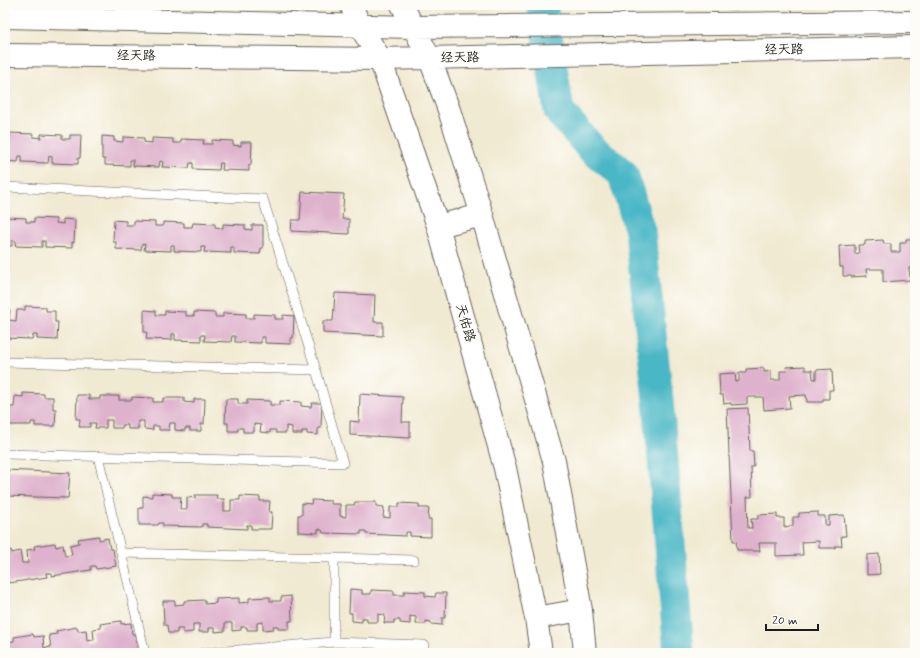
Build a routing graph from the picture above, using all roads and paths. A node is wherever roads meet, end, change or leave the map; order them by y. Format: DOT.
graph roads {
  1 [pos="351,5"];
  2 [pos="402,5"];
  3 [pos="5,17"];
  4 [pos="915,18"];
  5 [pos="881,22"];
  6 [pos="915,22"];
  7 [pos="360,26"];
  8 [pos="413,27"];
  9 [pos="915,48"];
  10 [pos="5,55"];
  11 [pos="380,59"];
  12 [pos="430,59"];
  13 [pos="5,187"];
  14 [pos="482,215"];
  15 [pos="438,226"];
  16 [pos="5,362"];
  17 [pos="316,370"];
  18 [pos="5,454"];
  19 [pos="98,456"];
  20 [pos="121,553"];
  21 [pos="334,558"];
  22 [pos="414,560"];
  23 [pos="581,610"];
  24 [pos="536,618"];
  25 [pos="334,642"];
  26 [pos="424,645"];
  27 [pos="145,653"];
  28 [pos="203,653"];
  29 [pos="541,653"];
  30 [pos="585,653"];
  1 -- 7 [label="main road, 天佑路"];
  2 -- 8 [label="main road"];
  3 -- 7 [label="main road, 经天路"];
  4 -- 5 [label="main road"];
  5 -- 6 [label="main road, 经天路"];
  5 -- 8 [label="main road, 经天路"];
  7 -- 8 [label="main road, 经天路"];
  7 -- 11 [label="main road, 天佑路"];
  8 -- 12 [label="main road"];
  9 -- 12 [label="main road, 经天路"];
  10 -- 11 [label="main road, 经天路"];
  11 -- 12 [label="main road, 经天路"];
  11 -- 15 [label="main road, 天佑路"];
  12 -- 14 [label="main road"];
  13 -- 17 [label="lane"];
  14 -- 15 [label="main road"];
  14 -- 23 [label="main road"];
  15 -- 24 [label="main road, 天佑路"];
  16 -- 17 [label="lane"];
  17 -- 19 [label="lane"];
  18 -- 19 [label="lane"];
  19 -- 20 [label="lane"];
  20 -- 21 [label="lane"];
  20 -- 27 [label="lane"];
  21 -- 22 [label="lane"];
  21 -- 25 [label="lane"];
  23 -- 24 [label="main road"];
  23 -- 30 [label="main road"];
  24 -- 29 [label="main road, 天佑路"];
  25 -- 26 [label="lane"];
  25 -- 28 [label="lane"];
}
